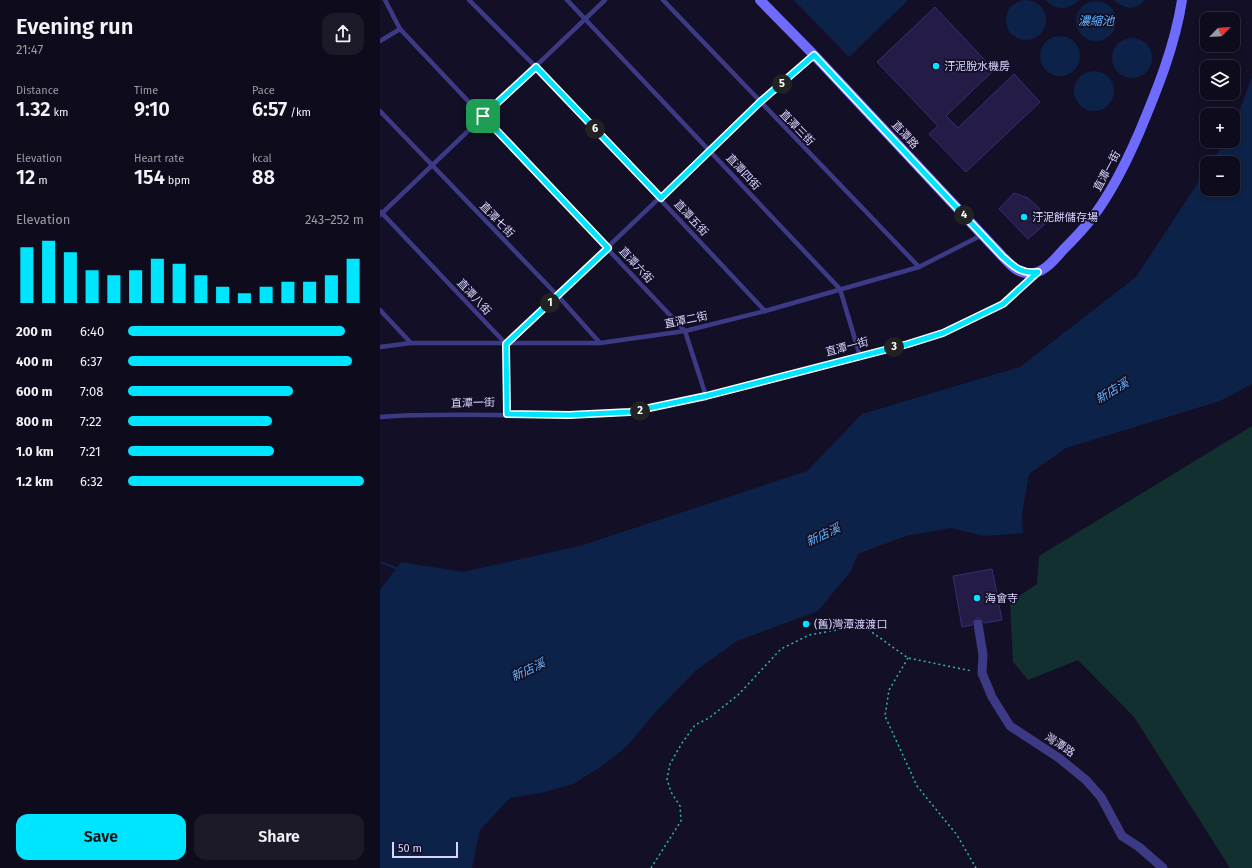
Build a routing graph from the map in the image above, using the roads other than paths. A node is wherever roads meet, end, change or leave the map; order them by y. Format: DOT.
graph roads {
  1 [pos="385,0"];
  2 [pos="469,0"];
  3 [pos="567,0"];
  4 [pos="605,0"];
  5 [pos="663,0"];
  6 [pos="760,0"];
  7 [pos="1182,0"];
  8 [pos="585,19"];
  9 [pos="400,29"];
  10 [pos="380,41"];
  11 [pos="814,55"];
  12 [pos="536,67"];
  13 [pos="760,102"];
  14 [pos="380,111"];
  15 [pos="483,116"];
  16 [pos="711,151"];
  17 [pos="431,165"];
  18 [pos="661,198"];
  19 [pos="381,213"];
  20 [pos="982,235"];
  21 [pos="608,248"];
  22 [pos="918,267"];
  23 [pos="1038,272"];
  24 [pos="840,289"];
  25 [pos="558,296"];
  26 [pos="380,310"];
  27 [pos="765,311"];
  28 [pos="685,331"];
  29 [pos="411,344"];
  30 [pos="506,344"];
  31 [pos="600,344"];
  32 [pos="380,347"];
  33 [pos="860,356"];
  34 [pos="706,396"];
  35 [pos="507,414"];
  36 [pos="380,417"];
  37 [pos="978,624"];
  38 [pos="1163,868"];
  1 -- 9 [label="lane, 直潭六街"];
  2 -- 12 [label="lane, 直潭五街"];
  3 -- 8 [label="lane, 直潭四街"];
  4 -- 8 [label="lane"];
  5 -- 13 [label="lane, 直潭三街"];
  6 -- 11 [label="street, 直潭路"];
  7 -- 23 [label="street, 直潭一街"];
  8 -- 12 [label="lane"];
  8 -- 16 [label="lane, 直潭四街"];
  9 -- 10 [label="lane"];
  9 -- 15 [label="lane, 直潭六街"];
  11 -- 13 [label="lane"];
  11 -- 20 [label="street, 直潭路"];
  12 -- 15 [label="lane"];
  12 -- 18 [label="lane, 直潭五街"];
  13 -- 16 [label="lane"];
  13 -- 22 [label="lane, 直潭三街"];
  14 -- 17 [label="lane, 直潭七街"];
  15 -- 17 [label="lane"];
  15 -- 21 [label="lane, 直潭六街"];
  16 -- 18 [label="lane"];
  16 -- 24 [label="lane, 直潭四街"];
  17 -- 19 [label="lane"];
  17 -- 25 [label="lane, 直潭七街"];
  18 -- 21 [label="lane"];
  18 -- 27 [label="lane, 直潭五街"];
  19 -- 30 [label="lane, 直潭八街"];
  20 -- 22 [label="lane, 直潭二街"];
  20 -- 23 [label="street, 直潭路"];
  21 -- 25 [label="lane"];
  21 -- 28 [label="lane, 直潭六街"];
  22 -- 24 [label="lane, 直潭二街"];
  23 -- 33 [label="lane, 直潭一街"];
  24 -- 27 [label="lane, 直潭二街"];
  24 -- 33 [label="lane, 直潭四街"];
  25 -- 30 [label="lane"];
  25 -- 31 [label="lane, 直潭七街"];
  26 -- 29 [label="lane"];
  27 -- 28 [label="lane, 直潭二街"];
  28 -- 31 [label="lane, 直潭二街"];
  28 -- 34 [label="lane, 直潭六街"];
  29 -- 30 [label="lane, 直潭二街"];
  29 -- 32 [label="lane, 直潭二街"];
  30 -- 31 [label="lane, 直潭二街"];
  30 -- 35 [label="lane"];
  33 -- 34 [label="lane, 直潭一街"];
  34 -- 35 [label="lane, 直潭一街"];
  35 -- 36 [label="lane, 直潭一街"];
  37 -- 38 [label="street, 灣潭路"];
}
